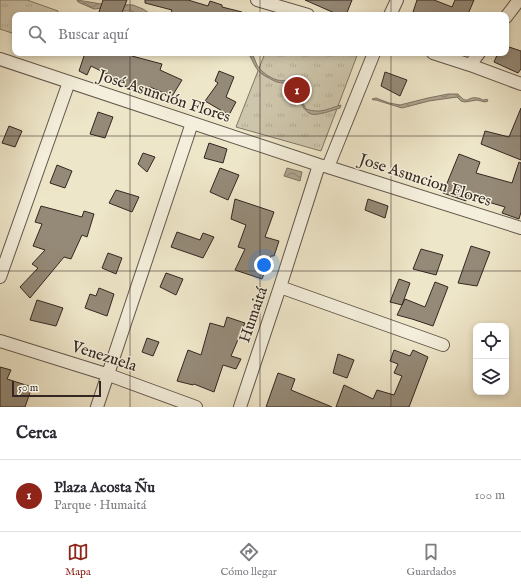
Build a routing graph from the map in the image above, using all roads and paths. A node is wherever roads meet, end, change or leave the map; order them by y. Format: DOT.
graph roads {
  1 [pos="258,0"];
  2 [pos="397,0"];
  3 [pos="519,0"];
  4 [pos="298,12"];
  5 [pos="391,12"];
  6 [pos="509,14"];
  7 [pos="373,56"];
  8 [pos="442,56"];
  9 [pos="477,56"];
  10 [pos="0,59"];
  11 [pos="470,65"];
  12 [pos="69,82"];
  13 [pos="521,84"];
  14 [pos="192,123"];
  15 [pos="323,166"];
  16 [pos="521,228"];
  17 [pos="0,277"];
  18 [pos="280,287"];
  19 [pos="0,341"];
  20 [pos="443,345"];
  21 [pos="109,375"];
  22 [pos="98,407"];
  23 [pos="196,407"];
  24 [pos="240,407"];
  1 -- 4 [label="street"];
  2 -- 5 [label="street"];
  3 -- 6 [label="street"];
  7 -- 15 [label="street, Humaitá"];
  8 -- 11 [label="street"];
  9 -- 11 [label="street"];
  10 -- 12 [label="street, José Asunción Flores"];
  11 -- 13 [label="street"];
  12 -- 14 [label="street, José Asunción Flores"];
  12 -- 17 [label="street"];
  14 -- 15 [label="street, José Asunción Flores"];
  14 -- 21 [label="street"];
  15 -- 16 [label="street, Jose Asuncion Flores"];
  15 -- 18 [label="street, Humaitá"];
  18 -- 20 [label="street"];
  18 -- 24 [label="street, Humaitá"];
  19 -- 21 [label="street, Venezuela"];
  21 -- 22 [label="street"];
  21 -- 23 [label="street, Venezuela"];
}
